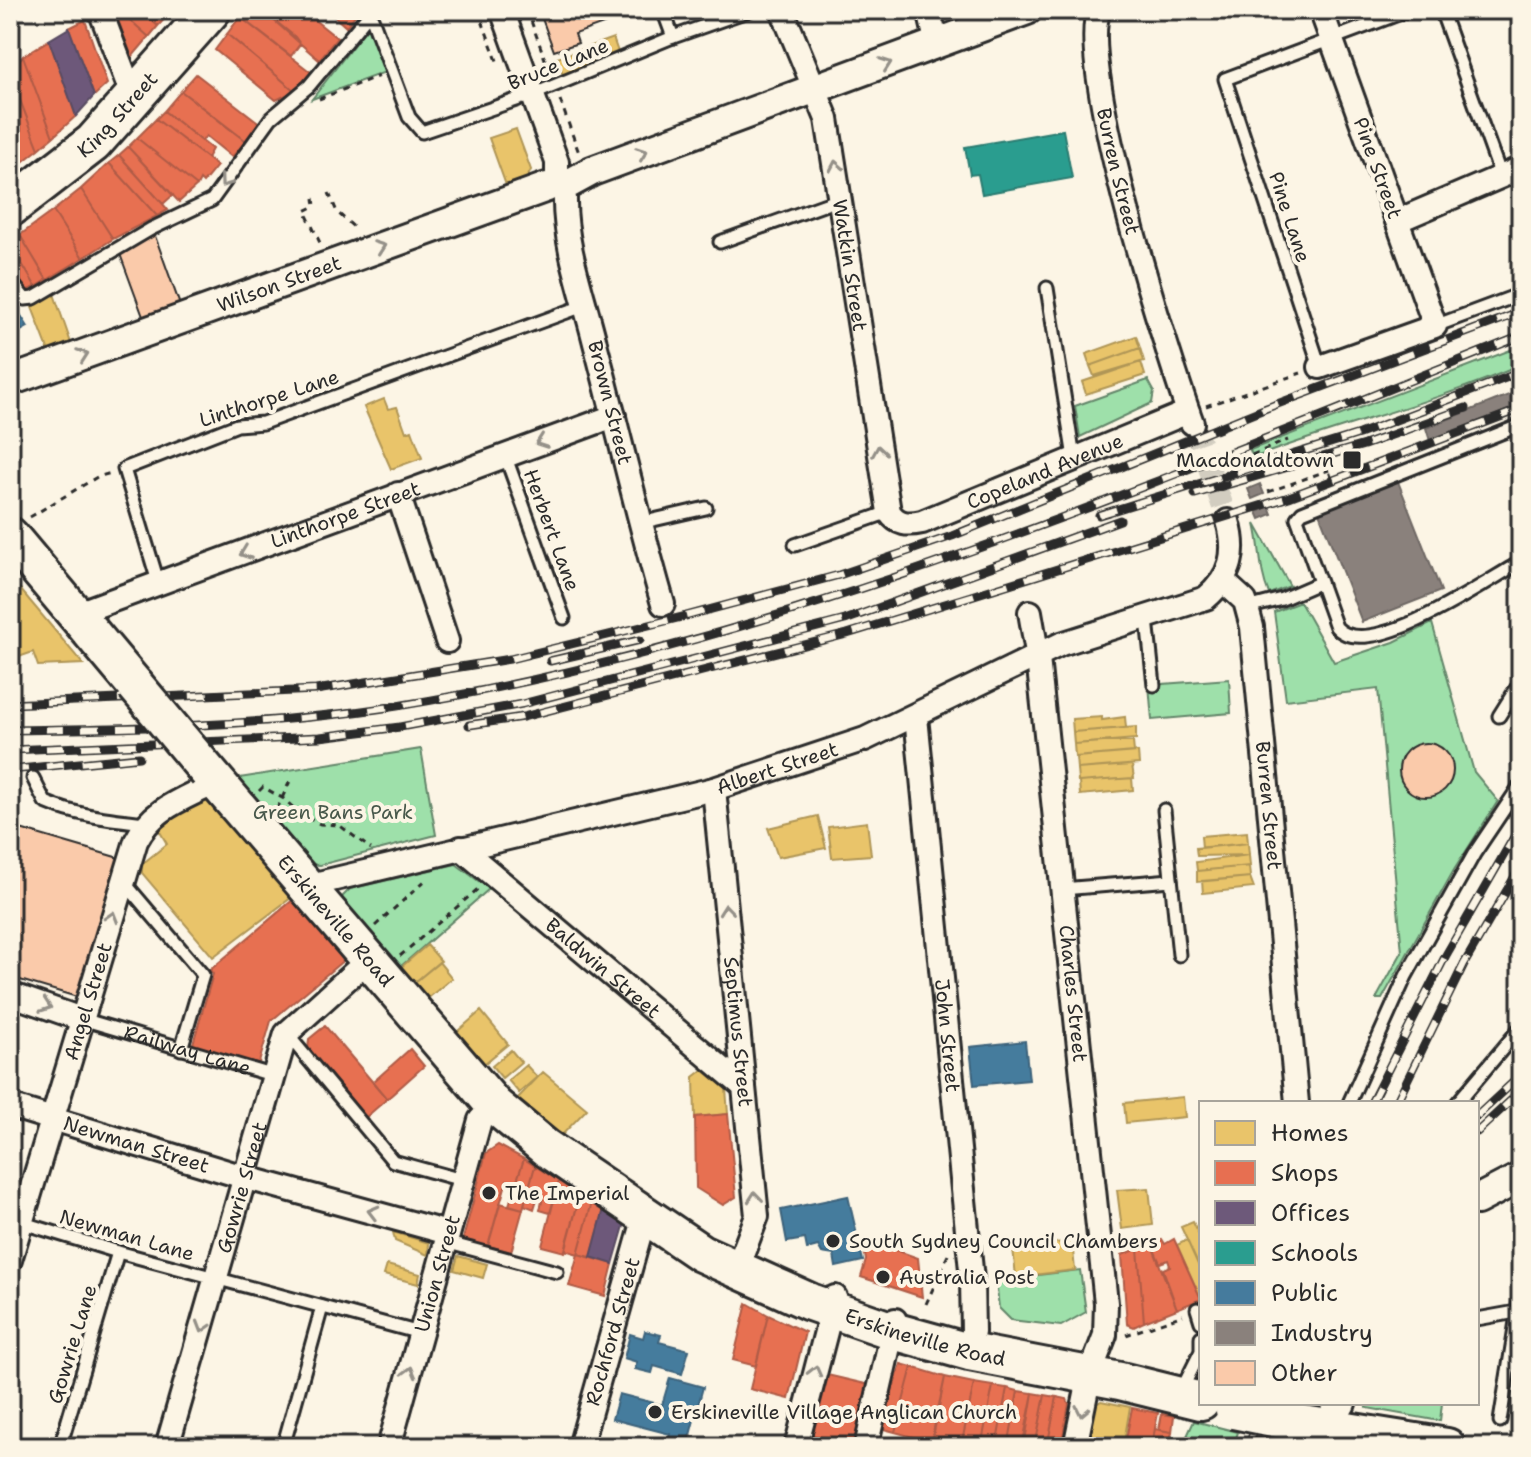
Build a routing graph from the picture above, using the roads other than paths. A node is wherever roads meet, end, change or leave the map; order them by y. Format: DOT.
graph roads {
  1 [pos="100,10"];
  2 [pos="211,10"];
  3 [pos="502,10"];
  4 [pos="663,10"];
  5 [pos="750,10"];
  6 [pos="782,10"];
  7 [pos="929,10"];
  8 [pos="1027,10"];
  9 [pos="1099,10"];
  10 [pos="1321,10"];
  11 [pos="1409,10"];
  12 [pos="1441,10"];
  13 [pos="371,12"];
  14 [pos="673,37"];
  15 [pos="1330,39"];
  16 [pos="937,45"];
  17 [pos="817,89"];
  18 [pos="534,94"];
  19 [pos="134,100"];
  20 [pos="1511,172"];
  21 [pos="560,186"];
  22 [pos="842,198"];
  23 [pos="10,207"];
  24 [pos="1397,221"];
  25 [pos="720,242"];
  26 [pos="10,280"];
  27 [pos="1047,288"];
  28 [pos="1521,294"];
  29 [pos="586,305"];
  30 [pos="1435,326"];
  31 [pos="1320,367"];
  32 [pos="10,381"];
  33 [pos="1194,414"];
  34 [pos="614,416"];
  35 [pos="1521,425"];
  36 [pos="505,455"];
  37 [pos="1074,458"];
  38 [pos="398,494"];
  39 [pos="706,508"];
  40 [pos="895,518"];
  41 [pos="1228,521"];
  42 [pos="639,523"];
  43 [pos="20,526"];
  44 [pos="795,545"];
  45 [pos="1521,562"];
  46 [pos="1223,581"];
  47 [pos="1319,583"];
  48 [pos="160,586"];
  49 [pos="663,604"];
  50 [pos="1247,608"];
  51 [pos="1030,612"];
  52 [pos="75,614"];
  53 [pos="564,618"];
  54 [pos="1147,619"];
  55 [pos="447,641"];
  56 [pos="1038,658"];
  57 [pos="1521,681"];
  58 [pos="1154,685"];
  59 [pos="1499,716"];
  60 [pos="916,717"];
  61 [pos="212,777"];
  62 [pos="33,778"];
  63 [pos="1521,784"];
  64 [pos="714,789"];
  65 [pos="1164,810"];
  66 [pos="146,823"];
  67 [pos="461,848"];
  68 [pos="1171,880"];
  69 [pos="123,882"];
  70 [pos="306,886"];
  71 [pos="1062,889"];
  72 [pos="380,948"];
  73 [pos="1179,955"];
  74 [pos="10,994"];
  75 [pos="81,1019"];
  76 [pos="1521,1027"];
  77 [pos="286,1034"];
  78 [pos="181,1049"];
  79 [pos="275,1076"];
  80 [pos="744,1087"];
  81 [pos="1297,1101"];
  82 [pos="1350,1101"];
  83 [pos="1459,1101"];
  84 [pos="494,1105"];
  85 [pos="10,1106"];
  86 [pos="51,1120"];
  87 [pos="1521,1177"];
  88 [pos="247,1178"];
  89 [pos="462,1180"];
  90 [pos="1479,1197"];
  91 [pos="15,1221"];
  92 [pos="656,1223"];
  93 [pos="447,1237"];
  94 [pos="118,1252"];
  95 [pos="10,1260"];
  96 [pos="738,1265"];
  97 [pos="557,1272"];
  98 [pos="217,1278"];
  99 [pos="1521,1290"];
  100 [pos="833,1302"];
  101 [pos="322,1307"];
  102 [pos="1197,1309"];
  103 [pos="1516,1312"];
  104 [pos="1199,1316"];
  105 [pos="905,1317"];
  106 [pos="1479,1319"];
  107 [pos="420,1333"];
  108 [pos="971,1342"];
  109 [pos="1093,1367"];
  110 [pos="1199,1394"];
  111 [pos="1252,1405"];
  112 [pos="1322,1418"];
  113 [pos="1500,1421"];
  114 [pos="60,1447"];
  115 [pos="167,1447"];
  116 [pos="283,1447"];
  117 [pos="389,1447"];
  118 [pos="580,1447"];
  119 [pos="796,1447"];
  120 [pos="866,1447"];
  121 [pos="1075,1447"];
  122 [pos="1447,1447"];
  1 -- 19 [label="street"];
  2 -- 19 [label="highway, King Street"];
  3 -- 18 [label="street, Brown Street"];
  4 -- 14 [label="lane"];
  5 -- 14 [label="lane, Bruce Lane"];
  6 -- 17 [label="street, Watkin Street"];
  7 -- 16 [label="street"];
  8 -- 16 [label="street, Wilson Street"];
  9 -- 33 [label="street, Burren Street"];
  10 -- 15 [label="street, Pine Street"];
  11 -- 15 [label="lane"];
  12 -- 20 [label="lane"];
  13 -- 18 [label="lane, Bruce Lane"];
  13 -- 26 [label="lane, one-way"];
  14 -- 18 [label="lane, Bruce Lane"];
  15 -- 24 [label="street, Pine Street"];
  15 -- 31 [label="lane, Pine Lane"];
  17 -- 16 [label="street, Wilson Street, one-way"];
  21 -- 17 [label="street, Wilson Street, one-way"];
  22 -- 17 [label="street, Watkin Street, one-way"];
  18 -- 21 [label="street, Brown Street"];
  19 -- 23 [label="highway, King Street"];
  20 -- 24 [label="street"];
  21 -- 29 [label="street, Brown Street"];
  32 -- 21 [label="street, Wilson Street, one-way"];
  22 -- 25 [label="lane"];
  40 -- 22 [label="street, Watkin Street, one-way"];
  24 -- 30 [label="street, Pine Street"];
  27 -- 37 [label="lane"];
  28 -- 30 [label="lane"];
  29 -- 34 [label="street, Brown Street"];
  29 -- 48 [label="lane, Linthorpe Lane"];
  30 -- 31 [label="street"];
  33 -- 37 [label="street, Copeland Avenue"];
  34 -- 36 [label="street, Linthorpe Street, one-way"];
  34 -- 42 [label="street, Brown Street"];
  35 -- 47 [label="lane"];
  36 -- 38 [label="street, Linthorpe Street"];
  36 -- 53 [label="lane, Herbert Lane"];
  37 -- 40 [label="street, Copeland Avenue"];
  38 -- 48 [label="street, Linthorpe Street, one-way"];
  38 -- 55 [label="street"];
  39 -- 42 [label="lane"];
  40 -- 44 [label="lane"];
  41 -- 46 [label="street"];
  42 -- 49 [label="street, Brown Street"];
  43 -- 52 [label="main road, Erskineville Road"];
  45 -- 47 [label="lane"];
  46 -- 50 [label="street"];
  46 -- 54 [label="street, Albert Street"];
  47 -- 50 [label="lane"];
  48 -- 52 [label="street, Linthorpe Street"];
  50 -- 81 [label="street, Burren Street"];
  51 -- 56 [label="street, Charles Street"];
  52 -- 61 [label="main road, Erskineville Road, bridge"];
  54 -- 56 [label="street, Albert Street"];
  54 -- 58 [label="lane"];
  56 -- 60 [label="street, Albert Street"];
  56 -- 71 [label="street, Charles Street"];
  57 -- 59 [label="lane"];
  60 -- 64 [label="street, Albert Street"];
  60 -- 108 [label="street, John Street"];
  61 -- 66 [label="street"];
  61 -- 70 [label="main road, Erskineville Road"];
  62 -- 66 [label="lane"];
  63 -- 82 [label="lane"];
  64 -- 67 [label="street, Albert Street"];
  80 -- 64 [label="street, Septimus Street, one-way"];
  65 -- 68 [label="lane"];
  66 -- 69 [label="street, Angel Street"];
  67 -- 70 [label="street, Albert Street"];
  67 -- 80 [label="street, Baldwin Street"];
  68 -- 71 [label="lane"];
  68 -- 73 [label="lane"];
  75 -- 69 [label="street, Angel Street, one-way"];
  69 -- 78 [label="lane"];
  70 -- 72 [label="main road, Erskineville Road"];
  71 -- 109 [label="street, Charles Street"];
  72 -- 77 [label="street"];
  72 -- 84 [label="main road, Erskineville Road"];
  74 -- 75 [label="street, Railway Lane, one-way"];
  75 -- 78 [label="lane, Railway Lane"];
  75 -- 86 [label="street, Angel Street"];
  76 -- 83 [label="lane"];
  77 -- 79 [label="street, Gowrie Street"];
  77 -- 89 [label="lane"];
  78 -- 79 [label="lane, Railway Lane"];
  79 -- 88 [label="street, Gowrie Street"];
  96 -- 80 [label="street, Septimus Street, one-way"];
  84 -- 89 [label="street, Union Street"];
  84 -- 92 [label="main road, Erskineville Road"];
  85 -- 86 [label="street, Newman Street"];
  86 -- 88 [label="street, Newman Street"];
  86 -- 91 [label="street, Angel Street"];
  87 -- 90 [label="street"];
  93 -- 88 [label="street, Newman Street, one-way"];
  88 -- 98 [label="street, Gowrie Street"];
  89 -- 93 [label="street, Union Street"];
  91 -- 94 [label="lane, Newman Lane"];
  91 -- 95 [label="street, Angel Street"];
  92 -- 96 [label="main road, Erskineville Road"];
  92 -- 118 [label="street, Rochford Street"];
  93 -- 97 [label="lane"];
  93 -- 107 [label="street, Union Street"];
  94 -- 98 [label="lane, Newman Lane"];
  94 -- 114 [label="lane, Gowrie Lane"];
  96 -- 100 [label="main road, Erskineville Road"];
  98 -- 101 [label="lane, Newman Lane"];
  98 -- 115 [label="street, Gowrie Street, one-way"];
  99 -- 103 [label="lane"];
  100 -- 105 [label="main road, Erskineville Road"];
  119 -- 100 [label="street, one-way"];
  101 -- 107 [label="lane, Newman Lane"];
  101 -- 116 [label="lane"];
  102 -- 104 [label="lane"];
  103 -- 106 [label="lane"];
  103 -- 113 [label="lane"];
  105 -- 108 [label="main road, Erskineville Road"];
  105 -- 120 [label="street"];
  117 -- 107 [label="street, Union Street, one-way"];
  108 -- 109 [label="main road, Erskineville Road"];
  109 -- 110 [label="main road, Erskineville Road"];
  109 -- 121 [label="street, Charles Street, one-way"];
  111 -- 112 [label="main road, Erskineville Road, bridge"];
  112 -- 122 [label="main road, Erskineville Road"];
}
